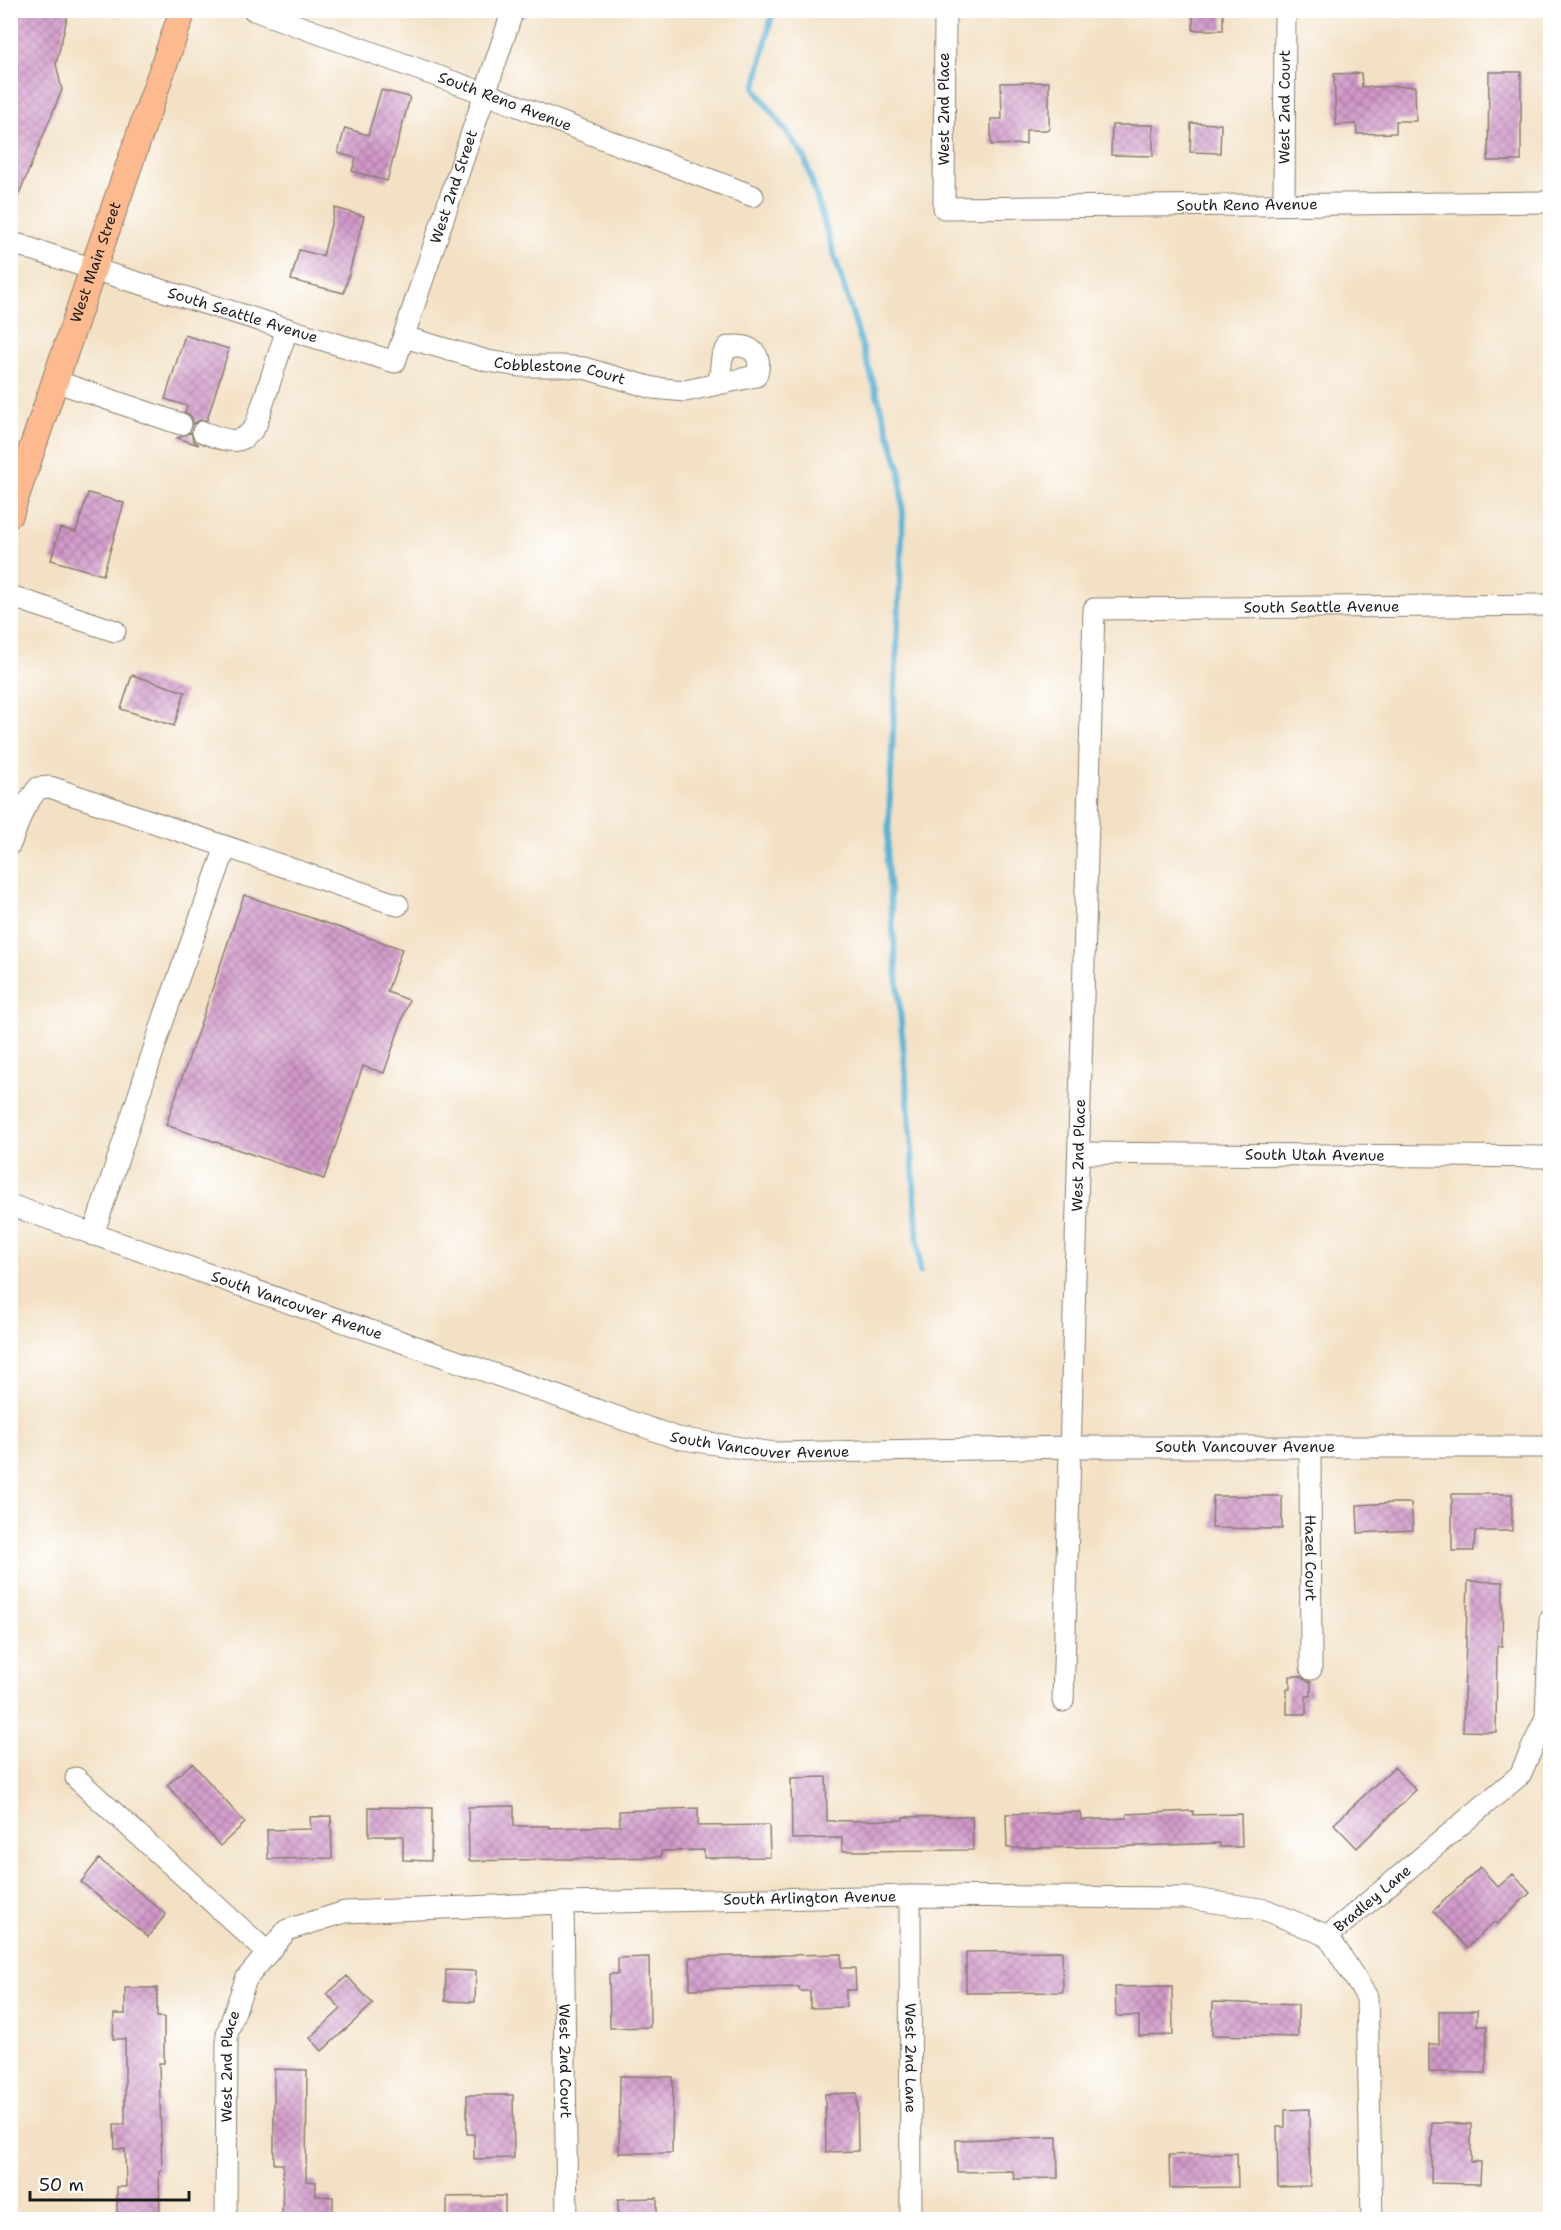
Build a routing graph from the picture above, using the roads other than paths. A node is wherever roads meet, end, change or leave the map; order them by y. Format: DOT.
graph roads {
  1 [pos="183,10"];
  2 [pos="254,10"];
  3 [pos="513,10"];
  4 [pos="945,10"];
  5 [pos="1285,10"];
  6 [pos="484,93"];
  7 [pos="753,196"];
  8 [pos="1551,202"];
  9 [pos="1284,203"];
  10 [pos="944,208"];
  11 [pos="10,242"];
  12 [pos="93,269"];
  13 [pos="287,329"];
  14 [pos="404,337"];
  15 [pos="395,362"];
  16 [pos="55,381"];
  17 [pos="719,382"];
  18 [pos="181,424"];
  19 [pos="203,432"];
  20 [pos="10,514"];
  21 [pos="10,596"];
  22 [pos="1551,605"];
  23 [pos="1094,609"];
  24 [pos="115,631"];
  25 [pos="10,844"];
  26 [pos="226,847"];
  27 [pos="398,905"];
  28 [pos="1079,1153"];
  29 [pos="1551,1158"];
  30 [pos="10,1205"];
  31 [pos="93,1234"];
  32 [pos="1310,1447"];
  33 [pos="1551,1447"];
  34 [pos="1071,1448"];
  35 [pos="1551,1620"];
  36 [pos="1311,1669"];
  37 [pos="1063,1701"];
  38 [pos="1549,1717"];
  39 [pos="76,1778"];
  40 [pos="910,1896"];
  41 [pos="562,1903"];
  42 [pos="287,1930"];
  43 [pos="1328,1936"];
  44 [pos="268,1953"];
  45 [pos="226,2220"];
  46 [pos="567,2220"];
  47 [pos="910,2220"];
  48 [pos="1372,2220"];
  1 -- 12 [label="main road, West Main Street"];
  2 -- 6 [label="street, South Reno Avenue"];
  3 -- 6 [label="street, West 2nd Street"];
  4 -- 10 [label="street, West 2nd Place"];
  5 -- 9 [label="street, West 2nd Court"];
  6 -- 7 [label="street, South Reno Avenue"];
  6 -- 14 [label="street, West 2nd Street"];
  8 -- 9 [label="street, South Reno Avenue"];
  9 -- 10 [label="street, South Reno Avenue"];
  11 -- 12 [label="street, South Seattle Avenue"];
  12 -- 13 [label="street, South Seattle Avenue"];
  12 -- 16 [label="main road, West Main Street"];
  13 -- 15 [label="street, South Seattle Avenue"];
  13 -- 19 [label="street"];
  14 -- 15 [label="street, West 2nd Street"];
  14 -- 17 [label="street, Cobblestone Court"];
  16 -- 18 [label="street"];
  16 -- 20 [label="main road, West Main Street"];
  21 -- 24 [label="street"];
  22 -- 23 [label="street, South Seattle Avenue"];
  23 -- 28 [label="street, West 2nd Place"];
  25 -- 26 [label="street"];
  26 -- 27 [label="street"];
  26 -- 31 [label="street"];
  28 -- 29 [label="street, South Utah Avenue"];
  28 -- 34 [label="street, West 2nd Place"];
  30 -- 31 [label="street, South Vancouver Avenue"];
  31 -- 34 [label="street, South Vancouver Avenue"];
  32 -- 33 [label="street, South Vancouver Avenue"];
  32 -- 34 [label="street, South Vancouver Avenue"];
  32 -- 36 [label="street, Hazel Court"];
  34 -- 37 [label="street, West 2nd Place"];
  35 -- 38 [label="street, Bradley Lane"];
  38 -- 43 [label="street, Bradley Lane"];
  39 -- 44 [label="street"];
  40 -- 41 [label="street, South Arlington Avenue"];
  40 -- 43 [label="street, South Arlington Avenue"];
  40 -- 47 [label="street, West 2nd Lane"];
  41 -- 42 [label="street, South Arlington Avenue"];
  41 -- 46 [label="street, West 2nd Court"];
  42 -- 44 [label="street, West 2nd Place"];
  43 -- 48 [label="street, Bradley Lane"];
  44 -- 45 [label="street, West 2nd Place"];
}
